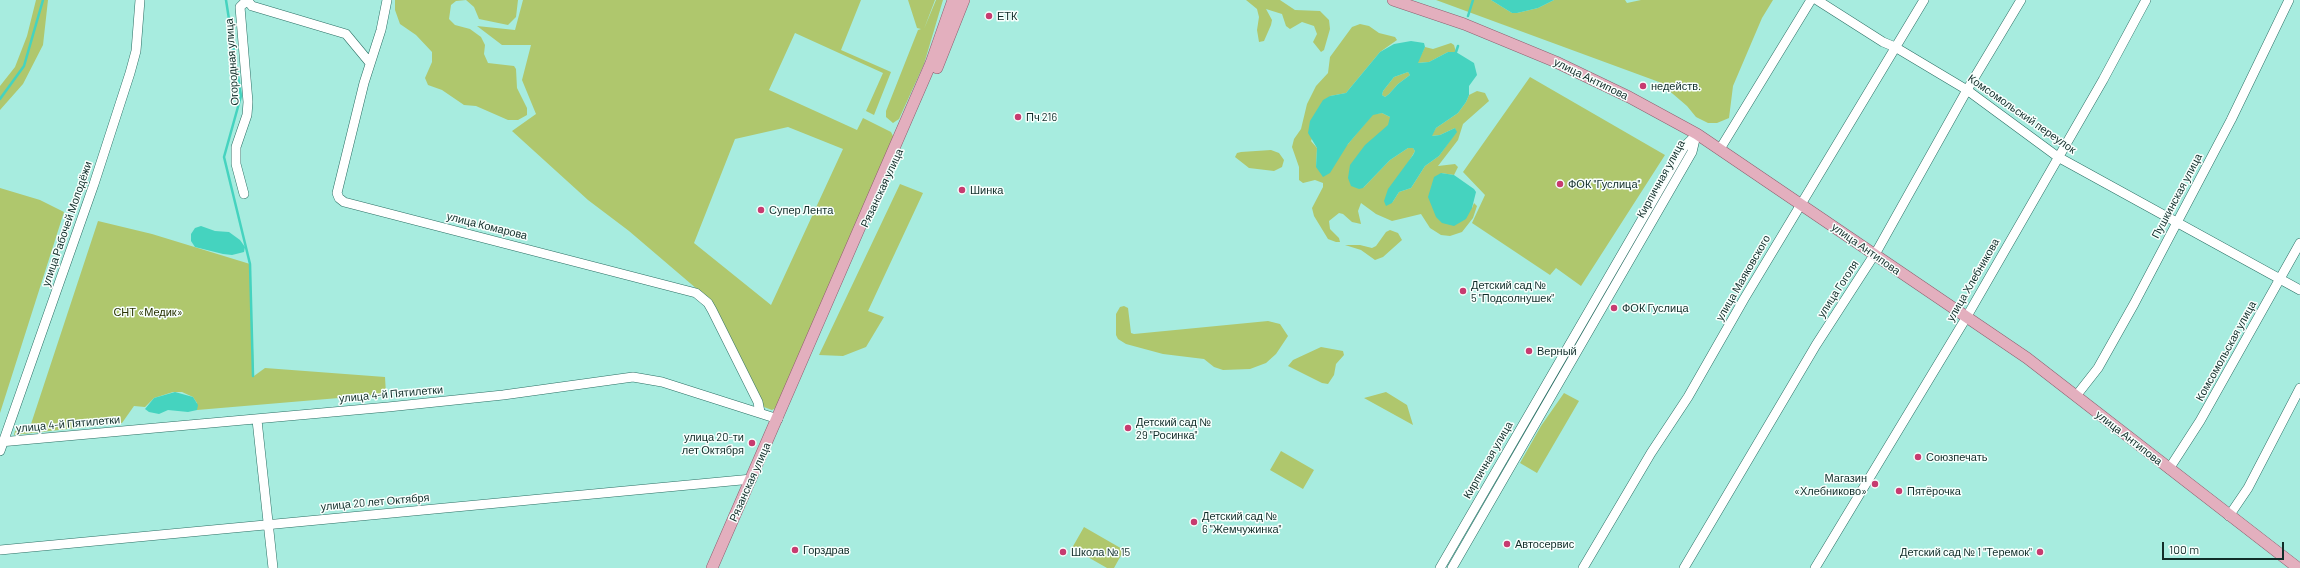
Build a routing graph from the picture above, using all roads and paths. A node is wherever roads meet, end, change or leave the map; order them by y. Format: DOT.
graph roads {
  1 [pos="140,0"];
  2 [pos="247,0"];
  3 [pos="386,0"];
  4 [pos="953,0"];
  5 [pos="964,0"];
  6 [pos="1393,0"];
  7 [pos="1811,0"];
  8 [pos="1817,0"];
  9 [pos="1924,0"];
  10 [pos="2021,0"];
  11 [pos="2146,0"];
  12 [pos="2289,0"];
  13 [pos="1895,47"];
  14 [pos="370,63"];
  15 [pos="1967,90"];
  16 [pos="1697,134"];
  17 [pos="1720,149"];
  18 [pos="2058,157"];
  19 [pos="244,194"];
  20 [pos="1802,204"];
  21 [pos="2176,223"];
  22 [pos="2300,243"];
  23 [pos="1874,254"];
  24 [pos="2281,280"];
  25 [pos="2300,290"];
  26 [pos="1966,318"];
  27 [pos="796,374"];
  28 [pos="2300,388"];
  29 [pos="2076,396"];
  30 [pos="760,412"];
  31 [pos="778,419"];
  32 [pos="258,420"];
  33 [pos="2,442"];
  34 [pos="0,451"];
  35 [pos="2169,469"];
  36 [pos="752,479"];
  37 [pos="2229,516"];
  38 [pos="270,524"];
  39 [pos="0,550"];
  40 [pos="273,568"];
  41 [pos="712,568"];
  42 [pos="1440,568"];
  43 [pos="1452,568"];
  44 [pos="1583,568"];
  45 [pos="1684,568"];
  46 [pos="1815,568"];
  47 [pos="2298,568"];
  1 -- 33 [label="street, улица Рабочей Молодёжи"];
  2 -- 14 [label="street, Огородная улица"];
  2 -- 19 [label="street, Огородная улица"];
  3 -- 14 [label="street, улица Комарова"];
  4 -- 27 [label="main road, Рязанская улица"];
  5 -- 27 [label="main road, Рязанская улица"];
  6 -- 16 [label="main road, улица Антипова"];
  7 -- 17 [label="street"];
  8 -- 13 [label="street, Комсомольский переулок"];
  9 -- 13 [label="street, улица Маяковского"];
  10 -- 15 [label="street, улица Гоголя"];
  11 -- 18 [label="street, улица Хлебникова"];
  12 -- 21 [label="street, Пушкинская улица"];
  13 -- 15 [label="street, Комсомольский переулок"];
  13 -- 20 [label="street, улица Маяковского"];
  14 -- 30 [label="street, улица Комарова"];
  15 -- 18 [label="street, Комсомольский переулок"];
  15 -- 23 [label="street, улица Гоголя"];
  16 -- 17 [label="main road, улица Антипова"];
  16 -- 42 [label="street, Кирпичная улица"];
  16 -- 43 [label="street, Кирпичная улица"];
  17 -- 20 [label="main road, улица Антипова"];
  18 -- 21 [label="street, Комсомольский переулок"];
  18 -- 26 [label="street, улица Хлебникова"];
  20 -- 23 [label="main road, улица Антипова"];
  20 -- 44 [label="street, улица Маяковского"];
  21 -- 24 [label="street, Комсомольский переулок"];
  21 -- 29 [label="street, Пушкинская улица"];
  22 -- 24 [label="street, Комсомольская улица"];
  23 -- 26 [label="main road, улица Антипова"];
  23 -- 45 [label="street, улица Гоголя"];
  24 -- 25 [label="street, Комсомольский переулок"];
  24 -- 35 [label="street, Комсомольская улица"];
  26 -- 29 [label="main road, улица Антипова"];
  26 -- 46 [label="street, улица Хлебникова"];
  27 -- 31 [label="main road, Рязанская улица"];
  28 -- 37 [label="street"];
  29 -- 35 [label="main road, улица Антипова"];
  30 -- 31 [label="street, улица 4-й Пятилетки"];
  30 -- 32 [label="street, улица 4-й Пятилетки"];
  31 -- 36 [label="main road, Рязанская улица"];
  32 -- 33 [label="street, улица 4-й Пятилетки"];
  32 -- 38 [label="street"];
  33 -- 34 [label="street, улица Рабочей Молодёжи"];
  35 -- 37 [label="main road, улица Антипова"];
  36 -- 38 [label="street, улица 20 лет Октября"];
  36 -- 41 [label="main road, Рязанская улица"];
  37 -- 47 [label="main road, улица Антипова"];
  38 -- 39 [label="street, улица 20 лет Октября"];
  38 -- 40 [label="street"];
}
